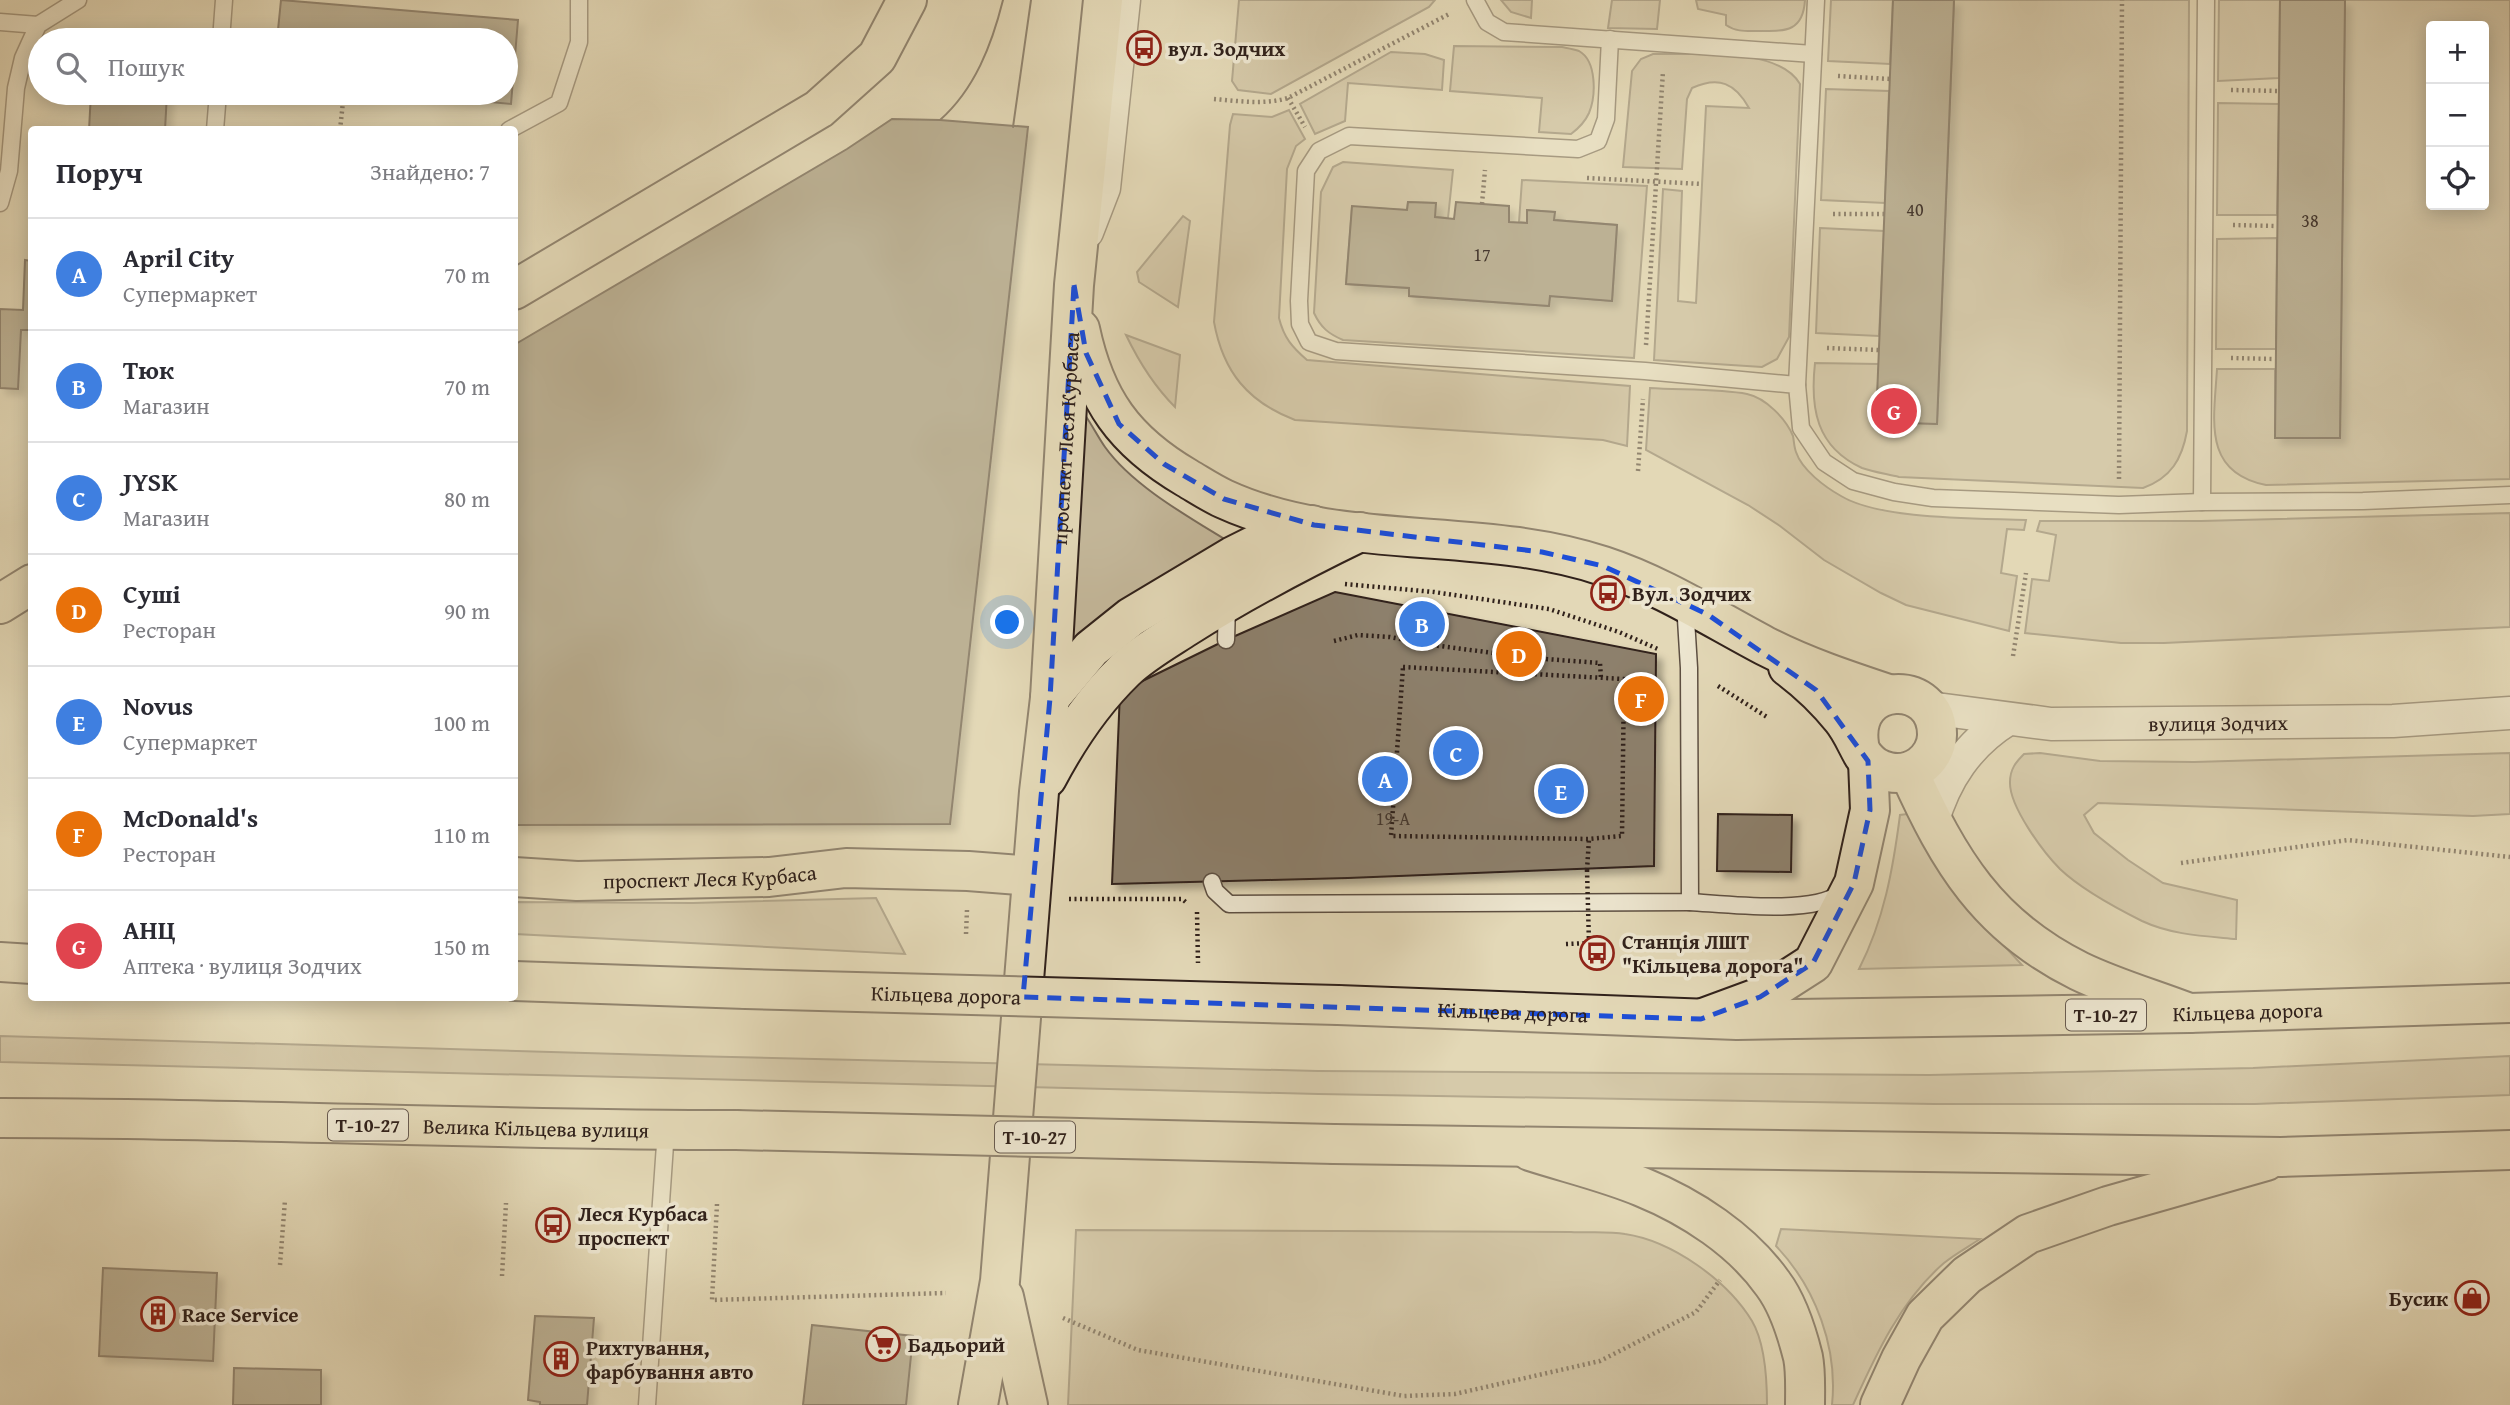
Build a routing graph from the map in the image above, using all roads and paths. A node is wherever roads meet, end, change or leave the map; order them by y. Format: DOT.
graph roads {
  1 [pos="78,0"];
  2 [pos="224,0"];
  3 [pos="579,0"];
  4 [pos="906,0"];
  5 [pos="1103,0"];
  6 [pos="1124,0"];
  7 [pos="1816,0"];
  8 [pos="2122,0"];
  9 [pos="2206,0"];
  10 [pos="1475,2"];
  11 [pos="0,23"];
  12 [pos="38,25"];
  13 [pos="37,28"];
  14 [pos="223,28"];
  15 [pos="1610,39"];
  16 [pos="1665,42"];
  17 [pos="28,49"];
  18 [pos="1813,54"];
  19 [pos="1812,74"];
  20 [pos="1890,79"];
  21 [pos="2205,89"];
  22 [pos="2279,91"];
  23 [pos="1214,99"];
  24 [pos="217,105"];
  25 [pos="343,105"];
  26 [pos="215,126"];
  27 [pos="340,126"];
  28 [pos="516,126"];
  29 [pos="1485,173"];
  30 [pos="1498,173"];
  31 [pos="1577,177"];
  32 [pos="1656,182"];
  33 [pos="1702,184"];
  34 [pos="0,203"];
  35 [pos="1806,213"];
  36 [pos="1884,214"];
  37 [pos="2204,224"];
  38 [pos="2277,226"];
  39 [pos="1076,269"];
  40 [pos="518,287"];
  41 [pos="1799,347"];
  42 [pos="1879,349"];
  43 [pos="2203,358"];
  44 [pos="2275,359"];
  45 [pos="1645,371"];
  46 [pos="1797,385"];
  47 [pos="1638,471"];
  48 [pos="2510,495"];
  49 [pos="2202,502"];
  50 [pos="2119,505"];
  51 [pos="1314,525"];
  52 [pos="1360,532"];
  53 [pos="2026,573"];
  54 [pos="1339,584"];
  55 [pos="28,586"];
  56 [pos="1228,600"];
  57 [pos="0,604"];
  58 [pos="1696,608"];
  59 [pos="1226,640"];
  60 [pos="1334,641"];
  61 [pos="2013,656"];
  62 [pos="1689,668"];
  63 [pos="1601,679"];
  64 [pos="1888,694"];
  65 [pos="1050,698"];
  66 [pos="1928,708"];
  67 [pos="2510,713"];
  68 [pos="1767,717"];
  69 [pos="2008,719"];
  70 [pos="1864,753"];
  71 [pos="1909,772"];
  72 [pos="1039,792"];
  73 [pos="1932,823"];
  74 [pos="1589,839"];
  75 [pos="2510,857"];
  76 [pos="2181,863"];
  77 [pos="1032,876"];
  78 [pos="518,877"];
  79 [pos="1212,882"];
  80 [pos="1854,883"];
  81 [pos="1093,900"];
  82 [pos="1690,902"];
  83 [pos="1566,944"];
  84 [pos="0,962"];
  85 [pos="28,964"];
  86 [pos="1198,965"];
  87 [pos="518,981"];
  88 [pos="2510,1003"];
  89 [pos="2189,1013"];
  90 [pos="1701,1019"];
  91 [pos="0,1118"];
  92 [pos="666,1130"];
  93 [pos="1515,1146"];
  94 [pos="2510,1150"];
  95 [pos="2281,1157"];
  96 [pos="285,1200"];
  97 [pos="506,1203"];
  98 [pos="716,1204"];
  99 [pos="280,1265"];
  100 [pos="502,1276"];
  101 [pos="1722,1276"];
  102 [pos="1000,1281"];
  103 [pos="946,1293"];
  104 [pos="1063,1318"];
  105 [pos="648,1405"];
  106 [pos="978,1405"];
  107 [pos="1028,1405"];
  108 [pos="1805,1405"];
  109 [pos="1880,1405"];
  1 -- 12 [label="lane"];
  2 -- 14 [label="lane"];
  3 -- 28 [label="lane"];
  4 -- 40 [label="main road"];
  5 -- 39 [label="main road, проспект Леся Курбаса"];
  6 -- 39 [label="street"];
  7 -- 18 [label="lane"];
  8 -- 50 [label="path"];
  9 -- 21 [label="lane"];
  10 -- 15 [label="lane"];
  10 -- 23 [label="path"];
  11 -- 12 [label="lane"];
  12 -- 13 [label="lane"];
  15 -- 16 [label="lane"];
  15 -- 45 [label="lane"];
  16 -- 18 [label="lane"];
  16 -- 32 [label="path"];
  17 -- 34 [label="lane"];
  18 -- 19 [label="lane"];
  19 -- 20 [label="path"];
  19 -- 35 [label="lane"];
  21 -- 22 [label="path"];
  21 -- 37 [label="lane"];
  24 -- 26 [label="lane"];
  25 -- 27 [label="path"];
  29 -- 30 [label="path"];
  31 -- 32 [label="path"];
  32 -- 33 [label="path"];
  32 -- 45 [label="path"];
  35 -- 36 [label="path"];
  35 -- 41 [label="lane"];
  37 -- 38 [label="path"];
  37 -- 43 [label="lane"];
  39 -- 51 [label="main road"];
  39 -- 65 [label="main road, проспект Леся Курбаса"];
  41 -- 42 [label="path"];
  41 -- 46 [label="lane"];
  43 -- 44 [label="path"];
  43 -- 49 [label="lane"];
  45 -- 46 [label="lane"];
  45 -- 47 [label="path"];
  46 -- 50 [label="lane"];
  48 -- 49 [label="lane"];
  49 -- 50 [label="lane"];
  51 -- 52 [label="main road"];
  51 -- 65 [label="main road"];
  52 -- 56 [label="main road"];
  52 -- 58 [label="main road"];
  53 -- 61 [label="path"];
  54 -- 62 [label="path"];
  55 -- 57 [label="main road"];
  56 -- 59 [label="lane"];
  56 -- 72 [label="main road"];
  58 -- 62 [label="lane"];
  58 -- 64 [label="main road"];
  58 -- 70 [label="main road"];
  60 -- 63 [label="path"];
  62 -- 68 [label="path"];
  62 -- 82 [label="lane"];
  63 -- 74 [label="path"];
  63 -- 74 [label="path"];
  64 -- 66 [label="main road"];
  64 -- 70 [label="main road"];
  65 -- 72 [label="main road, проспект Леся Курбаса"];
  66 -- 69 [label="street, вулиця Зодчих"];
  66 -- 71 [label="main road"];
  67 -- 69 [label="street, вулиця Зодчих"];
  69 -- 73 [label="street"];
  70 -- 71 [label="main road"];
  70 -- 80 [label="main road"];
  71 -- 73 [label="main road"];
  72 -- 77 [label="main road, проспект Леся Курбаса"];
  73 -- 89 [label="main road"];
  74 -- 83 [label="path, bridge"];
  75 -- 76 [label="path"];
  77 -- 78 [label="main road, проспект Леся Курбаса"];
  77 -- 102 [label="main road, проспект Леся Курбаса"];
  79 -- 82 [label="lane"];
  80 -- 82 [label="lane"];
  80 -- 90 [label="main road"];
  81 -- 86 [label="path"];
  84 -- 85 [label="main road"];
  87 -- 90 [label="main road, Кільцева дорога / Т-10-27, bridge"];
  88 -- 89 [label="main road, Кільцева дорога / Т-10-27"];
  89 -- 90 [label="main road, Кільцева дорога / Т-10-27"];
  91 -- 92 [label="main road, Велика Кільцева вулиця / Т-10-27"];
  92 -- 93 [label="main road, Велика Кільцева вулиця / Т-10-27, bridge"];
  92 -- 105 [label="lane"];
  93 -- 95 [label="main road, Т-10-27"];
  93 -- 108 [label="main road"];
  94 -- 95 [label="main road, Т-10-27"];
  95 -- 109 [label="main road"];
  96 -- 99 [label="path"];
  97 -- 100 [label="path"];
  98 -- 103 [label="path"];
  101 -- 104 [label="path"];
  102 -- 106 [label="main road"];
  102 -- 107 [label="main road"];
}
